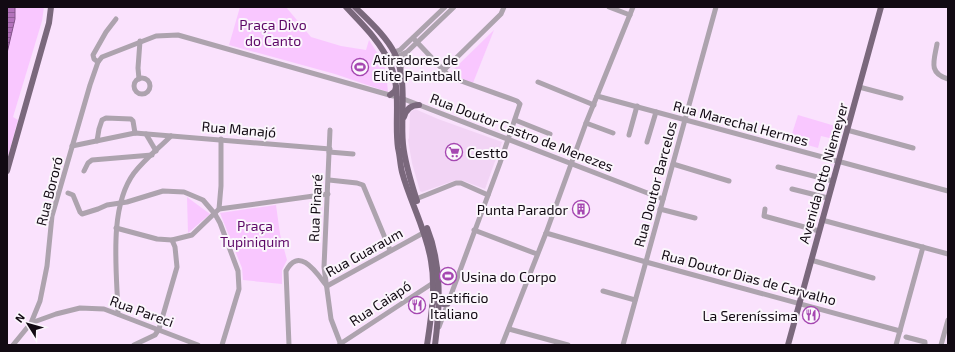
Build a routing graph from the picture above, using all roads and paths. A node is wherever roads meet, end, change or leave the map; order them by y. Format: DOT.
graph roads {
  1 [pos="51,7"];
  2 [pos="346,7"];
  3 [pos="355,7"];
  4 [pos="445,7"];
  5 [pos="454,7"];
  6 [pos="504,7"];
  7 [pos="608,7"];
  8 [pos="633,7"];
  9 [pos="716,7"];
  10 [pos="881,7"];
  11 [pos="630,15"];
  12 [pos="116,19"];
  13 [pos="413,38"];
  14 [pos="140,41"];
  15 [pos="418,42"];
  16 [pos="937,44"];
  17 [pos="407,52"];
  18 [pos="384,53"];
  19 [pos="395,54"];
  20 [pos="98,62"];
  21 [pos="444,70"];
  22 [pos="400,73"];
  23 [pos="138,79"];
  24 [pos="946,79"];
  25 [pos="538,82"];
  26 [pos="396,83"];
  27 [pos="859,87"];
  28 [pos="390,95"];
  29 [pos="598,96"];
  30 [pos="400,98"];
  31 [pos="900,98"];
  32 [pos="419,105"];
  33 [pos="594,105"];
  34 [pos="637,106"];
  35 [pos="656,112"];
  36 [pos="685,119"];
  37 [pos="403,120"];
  38 [pos="515,120"];
  39 [pos="586,123"];
  40 [pos="330,130"];
  41 [pos="847,130"];
  42 [pos="135,133"];
  43 [pos="613,133"];
  44 [pos="146,134"];
  45 [pos="550,134"];
  46 [pos="629,134"];
  47 [pos="171,136"];
  48 [pos="221,139"];
  49 [pos="508,140"];
  50 [pos="97,141"];
  51 [pos="647,142"];
  52 [pos="72,146"];
  53 [pos="913,148"];
  54 [pos="329,150"];
  55 [pos="156,151"];
  56 [pos="353,154"];
  57 [pos="152,155"];
  58 [pos="838,162"];
  59 [pos="672,164"];
  60 [pos="571,165"];
  61 [pos="778,167"];
  62 [pos="84,171"];
  63 [pos="7,172"];
  64 [pos="328,180"];
  65 [pos="729,181"];
  66 [pos="833,181"];
  67 [pos="792,189"];
  68 [pos="948,191"];
  69 [pos="409,192"];
  70 [pos="68,193"];
  71 [pos="328,194"];
  72 [pos="488,195"];
  73 [pos="828,198"];
  74 [pos="416,199"];
  75 [pos="663,199"];
  76 [pos="121,202"];
  77 [pos="110,204"];
  78 [pos="120,209"];
  79 [pos="219,209"];
  80 [pos="660,209"];
  81 [pos="765,209"];
  82 [pos="215,214"];
  83 [pos="695,218"];
  84 [pos="822,220"];
  85 [pos="116,228"];
  86 [pos="474,230"];
  87 [pos="819,231"];
  88 [pos="425,232"];
  89 [pos="546,233"];
  90 [pos="172,240"];
  91 [pos="923,247"];
  92 [pos="390,250"];
  93 [pos="537,254"];
  94 [pos="948,254"];
  95 [pos="810,260"];
  96 [pos="646,262"];
  97 [pos="873,278"];
  98 [pos="433,283"];
  99 [pos="327,286"];
  100 [pos="603,291"];
  101 [pos="635,300"];
  102 [pos="438,303"];
  103 [pos="448,303"];
  104 [pos="799,303"];
  105 [pos="118,314"];
  106 [pos="438,314"];
  107 [pos="948,320"];
  108 [pos="430,322"];
  109 [pos="30,323"];
  110 [pos="509,329"];
  111 [pos="158,330"];
  112 [pos="437,330"];
  113 [pos="900,331"];
  114 [pos="906,337"];
  115 [pos="340,344"];
  116 [pos="13,345"];
  117 [pos="134,345"];
  118 [pos="198,345"];
  119 [pos="222,345"];
  120 [pos="289,345"];
  121 [pos="426,345"];
  122 [pos="435,345"];
  123 [pos="502,345"];
  124 [pos="568,345"];
  125 [pos="623,345"];
  126 [pos="788,345"];
  127 [pos="896,345"];
  128 [pos="925,345"];
  129 [pos="941,345"];
  1 -- 63 [label="main road"];
  2 -- 18 [label="main road"];
  3 -- 19 [label="main road"];
  4 -- 13 [label="street"];
  5 -- 15 [label="street"];
  6 -- 21 [label="street"];
  7 -- 11 [label="street"];
  8 -- 11 [label="street"];
  9 -- 36 [label="street, Rua Doutor Barcelos"];
  10 -- 27 [label="main road, Avenida Otto Niemeyer"];
  11 -- 29 [label="street"];
  12 -- 20 [label="street"];
  13 -- 15 [label="street"];
  13 -- 19 [label="street"];
  14 -- 20 [label="street, Rua Doutor Castro de Menezes"];
  14 -- 23 [label="street"];
  14 -- 28 [label="street, Rua Doutor Castro de Menezes"];
  15 -- 17 [label="street"];
  15 -- 21 [label="street"];
  16 -- 24 [label="street"];
  17 -- 19 [label="street"];
  17 -- 22 [label="street"];
  18 -- 19 [label="street"];
  18 -- 26 [label="main road"];
  19 -- 22 [label="main road"];
  20 -- 52 [label="street, Rua Bororó"];
  21 -- 38 [label="street"];
  22 -- 30 [label="main road"];
  25 -- 33 [label="street"];
  26 -- 28 [label="main road"];
  26 -- 30 [label="main road"];
  27 -- 31 [label="street"];
  27 -- 41 [label="main road, Avenida Otto Niemeyer"];
  28 -- 30 [label="street, Rua Doutor Castro de Menezes"];
  29 -- 33 [label="street"];
  29 -- 34 [label="street, Rua Marechal Hermes"];
  30 -- 32 [label="street, Rua Doutor Castro de Menezes"];
  30 -- 37 [label="main road"];
  30 -- 69 [label="main road"];
  32 -- 37 [label="main road"];
  32 -- 49 [label="street, Rua Doutor Castro de Menezes"];
  33 -- 39 [label="street"];
  34 -- 35 [label="street, Rua Marechal Hermes"];
  34 -- 46 [label="street"];
  35 -- 36 [label="street, Rua Marechal Hermes"];
  35 -- 51 [label="street"];
  36 -- 58 [label="street, Rua Marechal Hermes"];
  36 -- 59 [label="street, Rua Doutor Barcelos"];
  37 -- 74 [label="main road"];
  38 -- 45 [label="street"];
  38 -- 49 [label="street"];
  39 -- 43 [label="street"];
  39 -- 60 [label="street"];
  40 -- 54 [label="street, Rua Pinaré"];
  41 -- 53 [label="street"];
  41 -- 58 [label="main road, Avenida Otto Niemeyer"];
  42 -- 44 [label="street, Rua Manajó"];
  42 -- 50 [label="street, Rua Manajó"];
  42 -- 50 [label="street"];
  44 -- 47 [label="street, Rua Manajó"];
  44 -- 55 [label="street"];
  47 -- 48 [label="street, Rua Manajó"];
  47 -- 55 [label="street"];
  48 -- 54 [label="street, Rua Manajó"];
  48 -- 79 [label="street"];
  49 -- 60 [label="street, Rua Doutor Castro de Menezes"];
  49 -- 72 [label="street"];
  50 -- 52 [label="street, Rua Manajó"];
  52 -- 109 [label="street, Rua Bororó"];
  54 -- 56 [label="street, Rua Manajó"];
  54 -- 64 [label="street, Rua Pinaré"];
  55 -- 57 [label="street"];
  57 -- 62 [label="street"];
  57 -- 76 [label="street"];
  58 -- 66 [label="main road, Avenida Otto Niemeyer"];
  58 -- 68 [label="street, Rua Marechal Hermes"];
  59 -- 65 [label="street"];
  59 -- 75 [label="street, Rua Doutor Barcelos"];
  60 -- 75 [label="street, Rua Doutor Castro de Menezes"];
  60 -- 89 [label="street"];
  61 -- 66 [label="street"];
  64 -- 71 [label="street, Rua Pinaré"];
  64 -- 92 [label="street"];
  66 -- 73 [label="main road, Avenida Otto Niemeyer"];
  67 -- 73 [label="street"];
  69 -- 74 [label="main road"];
  69 -- 88 [label="main road"];
  70 -- 77 [label="street"];
  71 -- 79 [label="street"];
  71 -- 99 [label="street, Rua Pinaré"];
  72 -- 74 [label="street"];
  72 -- 86 [label="street"];
  73 -- 84 [label="main road, Avenida Otto Niemeyer"];
  74 -- 102 [label="main road"];
  75 -- 80 [label="street, Rua Doutor Barcelos"];
  76 -- 77 [label="street"];
  76 -- 78 [label="street"];
  76 -- 82 [label="street"];
  77 -- 78 [label="street"];
  78 -- 85 [label="street"];
  79 -- 82 [label="street"];
  80 -- 83 [label="street"];
  80 -- 96 [label="street, Rua Doutor Barcelos"];
  81 -- 87 [label="street"];
  82 -- 90 [label="street"];
  82 -- 119 [label="street"];
  84 -- 87 [label="main road, Avenida Otto Niemeyer"];
  84 -- 91 [label="street"];
  85 -- 90 [label="street"];
  85 -- 105 [label="street"];
  86 -- 93 [label="street"];
  86 -- 103 [label="street"];
  87 -- 95 [label="main road, Avenida Otto Niemeyer"];
  88 -- 92 [label="street, Rua Guaraum"];
  88 -- 98 [label="main road"];
  89 -- 93 [label="street"];
  89 -- 96 [label="street, Rua Doutor Dias de Carvalho"];
  90 -- 111 [label="street"];
  91 -- 94 [label="street"];
  91 -- 113 [label="street"];
  92 -- 99 [label="street, Rua Guaraum"];
  93 -- 110 [label="street"];
  95 -- 97 [label="street"];
  95 -- 104 [label="main road, Avenida Otto Niemeyer"];
  96 -- 101 [label="street, Rua Doutor Barcelos"];
  96 -- 104 [label="street, Rua Doutor Dias de Carvalho"];
  98 -- 108 [label="main road"];
  98 -- 115 [label="street, Rua Caiapó"];
  99 -- 115 [label="street, Rua Guaraum"];
  99 -- 120 [label="street"];
  100 -- 101 [label="street"];
  101 -- 125 [label="street, Rua Doutor Barcelos"];
  102 -- 103 [label="main road"];
  102 -- 106 [label="main road"];
  103 -- 106 [label="street"];
  103 -- 112 [label="street"];
  104 -- 113 [label="street, Rua Doutor Dias de Carvalho"];
  104 -- 126 [label="main road, Avenida Otto Niemeyer"];
  105 -- 109 [label="street, Rua Pareci"];
  105 -- 111 [label="street, Rua Pareci"];
  106 -- 108 [label="street"];
  106 -- 112 [label="main road"];
  107 -- 129 [label="street"];
  108 -- 121 [label="main road"];
  109 -- 116 [label="street, Rua Bororó"];
  110 -- 123 [label="street"];
  110 -- 124 [label="street"];
  111 -- 117 [label="street"];
  111 -- 118 [label="street, Rua Pareci"];
  112 -- 122 [label="main road"];
  113 -- 127 [label="street"];
  114 -- 128 [label="street"];
}
